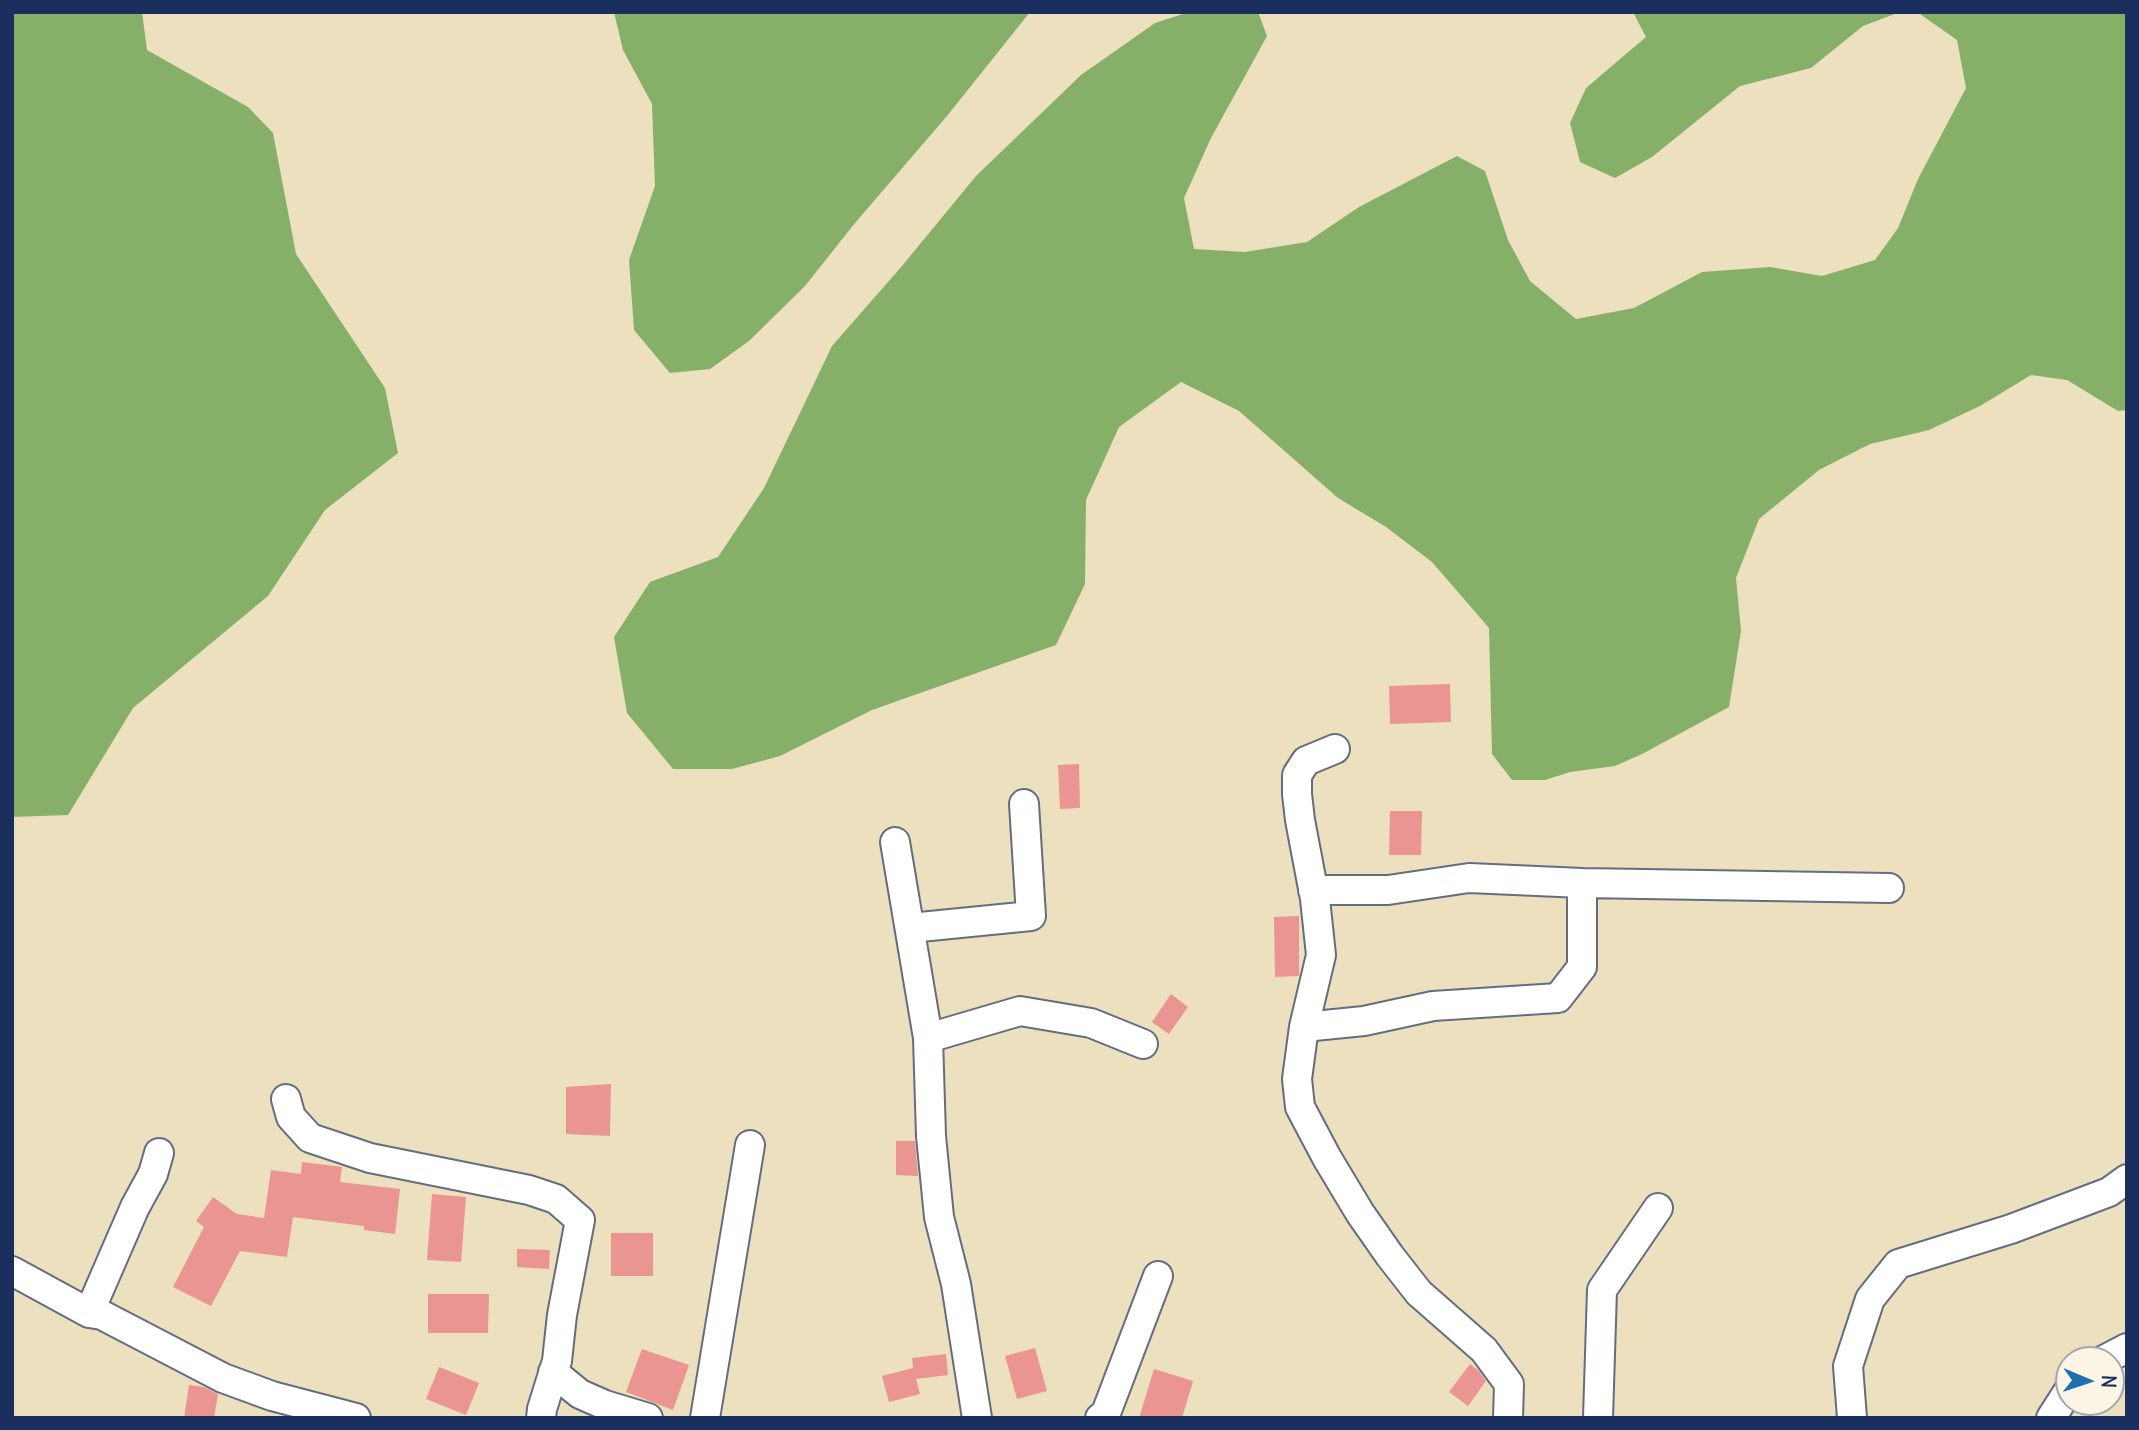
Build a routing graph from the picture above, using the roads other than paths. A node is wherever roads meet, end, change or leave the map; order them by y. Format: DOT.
graph roads {
  1 [pos="1335,749"];
  2 [pos="1024,804"];
  3 [pos="895,842"];
  4 [pos="1582,883"];
  5 [pos="1889,888"];
  6 [pos="1313,890"];
  7 [pos="910,929"];
  8 [pos="1304,1027"];
  9 [pos="928,1038"];
  10 [pos="1143,1044"];
  11 [pos="286,1099"];
  12 [pos="750,1145"];
  13 [pos="159,1153"];
  14 [pos="2127,1179"];
  15 [pos="1658,1208"];
  16 [pos="12,1271"];
  17 [pos="1158,1276"];
  18 [pos="89,1313"];
  19 [pos="553,1372"];
  20 [pos="356,1418"];
  21 [pos="541,1418"];
  22 [pos="648,1418"];
  23 [pos="705,1418"];
  24 [pos="977,1418"];
  25 [pos="1100,1418"];
  26 [pos="1508,1418"];
  27 [pos="1598,1418"];
  28 [pos="1852,1418"];
  1 -- 6 [label="street"];
  2 -- 7 [label="street"];
  3 -- 7 [label="street"];
  4 -- 5 [label="street"];
  4 -- 6 [label="street"];
  4 -- 8 [label="street"];
  6 -- 8 [label="street"];
  7 -- 9 [label="street"];
  8 -- 26 [label="street"];
  9 -- 10 [label="street"];
  9 -- 24 [label="street"];
  11 -- 19 [label="street"];
  12 -- 23 [label="street"];
  13 -- 18 [label="street"];
  14 -- 28 [label="street"];
  15 -- 27 [label="street"];
  16 -- 18 [label="street"];
  17 -- 25 [label="street"];
  18 -- 20 [label="street"];
  19 -- 21 [label="street"];
  19 -- 22 [label="street"];
}
